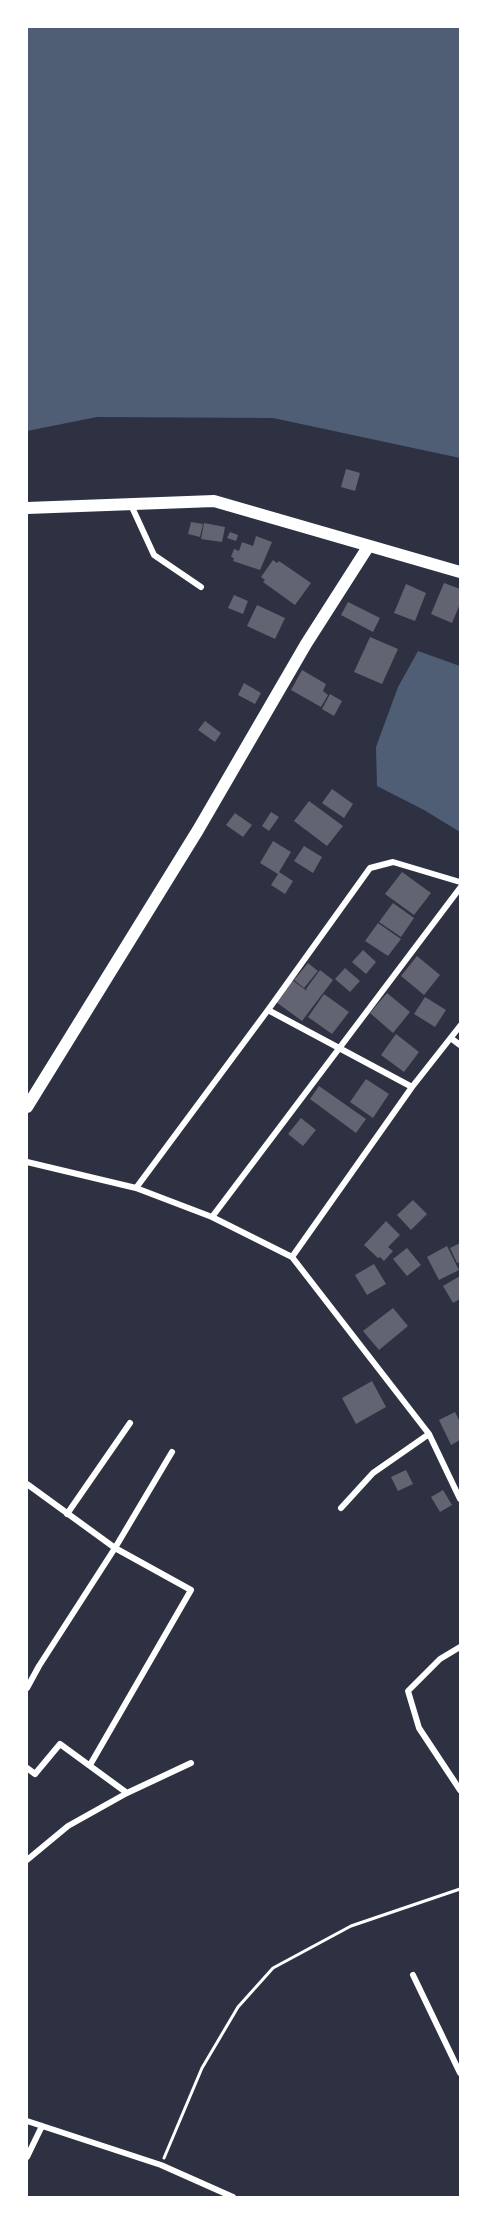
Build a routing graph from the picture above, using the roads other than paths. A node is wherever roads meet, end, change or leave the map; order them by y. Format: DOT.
graph roads {
  1 [pos="131,505"];
  2 [pos="27,508"];
  3 [pos="368,547"];
  4 [pos="460,572"];
  5 [pos="201,587"];
  6 [pos="460,882"];
  7 [pos="460,888"];
  8 [pos="268,1010"];
  9 [pos="460,1026"];
  10 [pos="452,1039"];
  11 [pos="460,1045"];
  12 [pos="339,1047"];
  13 [pos="412,1088"];
  14 [pos="27,1107"];
  15 [pos="27,1162"];
  16 [pos="136,1188"];
  17 [pos="212,1218"];
  18 [pos="292,1257"];
  19 [pos="130,1424"];
  20 [pos="429,1434"];
  21 [pos="172,1452"];
  22 [pos="27,1484"];
  23 [pos="460,1499"];
  24 [pos="341,1508"];
  25 [pos="67,1514"];
  26 [pos="115,1548"];
  27 [pos="460,1647"];
  28 [pos="27,1688"];
  29 [pos="191,1763"];
  30 [pos="90,1764"];
  31 [pos="27,1768"];
  32 [pos="460,1790"];
  33 [pos="127,1793"];
  34 [pos="27,1860"];
  35 [pos="413,1975"];
  36 [pos="460,2073"];
  37 [pos="27,2121"];
  38 [pos="42,2126"];
  39 [pos="27,2157"];
  40 [pos="233,2197"];
  1 -- 2 [label="main road"];
  1 -- 3 [label="main road"];
  1 -- 5 [label="street"];
  3 -- 4 [label="main road"];
  3 -- 14 [label="main road"];
  6 -- 8 [label="street"];
  7 -- 12 [label="street"];
  8 -- 12 [label="street"];
  8 -- 16 [label="street"];
  9 -- 10 [label="street"];
  10 -- 11 [label="street"];
  10 -- 13 [label="street"];
  12 -- 13 [label="street"];
  12 -- 17 [label="street"];
  13 -- 18 [label="street"];
  15 -- 16 [label="street"];
  16 -- 17 [label="street"];
  17 -- 18 [label="street"];
  18 -- 20 [label="street"];
  19 -- 25 [label="street"];
  20 -- 23 [label="street"];
  20 -- 24 [label="street"];
  21 -- 26 [label="street"];
  22 -- 25 [label="street"];
  25 -- 26 [label="street"];
  26 -- 28 [label="street"];
  26 -- 30 [label="street"];
  27 -- 32 [label="street"];
  29 -- 33 [label="street"];
  30 -- 31 [label="street"];
  30 -- 33 [label="street"];
  33 -- 34 [label="street"];
  35 -- 36 [label="street"];
  37 -- 38 [label="street"];
  38 -- 39 [label="street"];
  38 -- 40 [label="street"];
}
